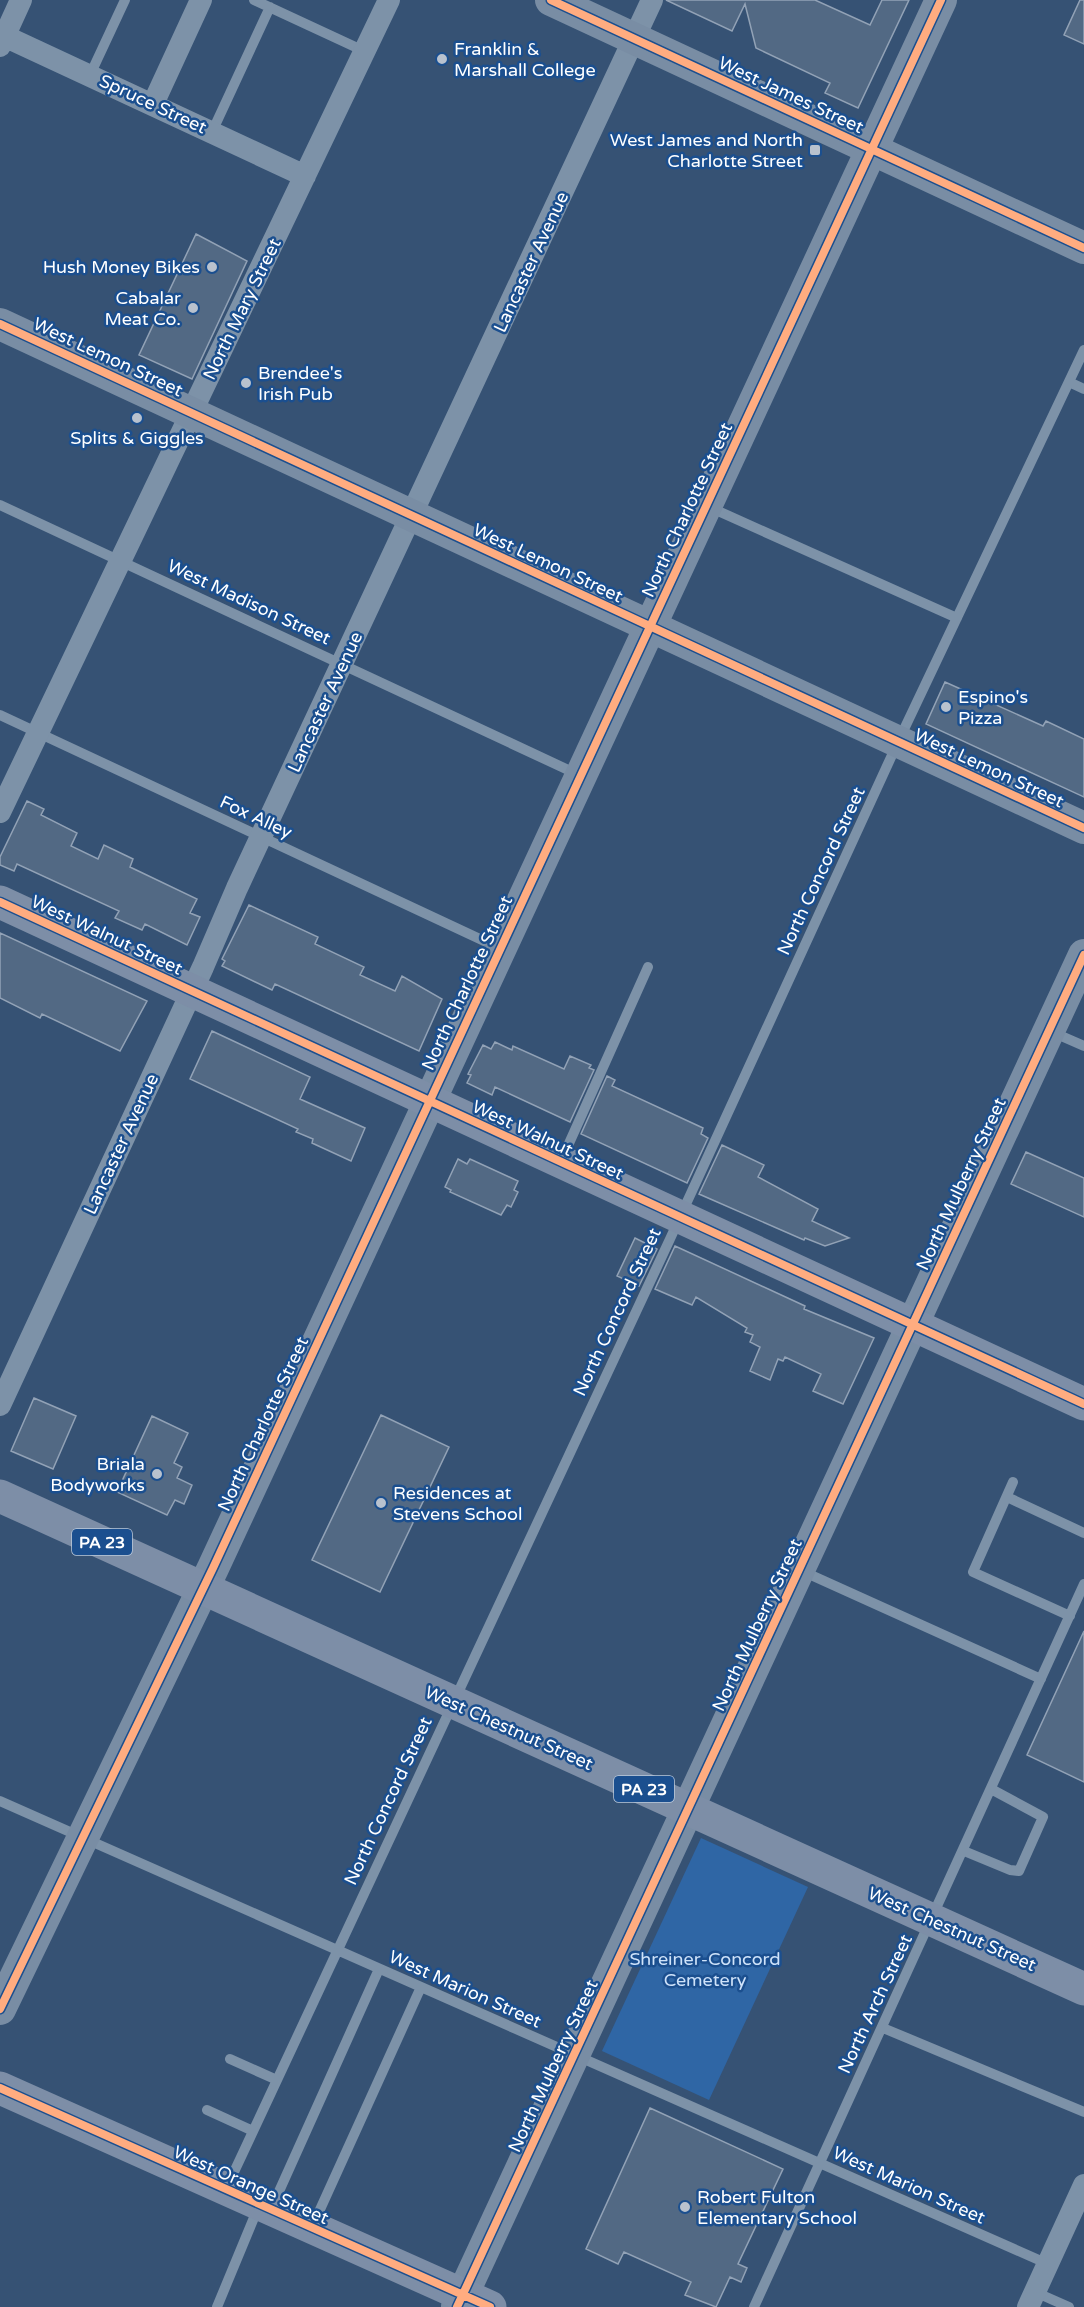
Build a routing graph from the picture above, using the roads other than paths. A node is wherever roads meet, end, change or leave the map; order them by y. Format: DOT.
graph roads {
  1 [pos="21,0"];
  2 [pos="125,0"];
  3 [pos="201,0"];
  4 [pos="254,0"];
  5 [pos="389,0"];
  6 [pos="551,0"];
  7 [pos="652,0"];
  8 [pos="941,0"];
  9 [pos="270,8"];
  10 [pos="634,38"];
  11 [pos="2,39"];
  12 [pos="364,51"];
  13 [pos="90,75"];
  14 [pos="153,104"];
  15 [pos="212,132"];
  16 [pos="871,149"];
  17 [pos="305,176"];
  18 [pos="1084,248"];
  19 [pos="0,324"];
  20 [pos="1084,350"];
  21 [pos="1069,382"];
  22 [pos="1084,389"];
  23 [pos="192,413"];
  24 [pos="0,505"];
  25 [pos="706,505"];
  26 [pos="412,516"];
  27 [pos="121,561"];
  28 [pos="957,618"];
  29 [pos="650,627"];
  30 [pos="343,665"];
  31 [pos="0,716"];
  32 [pos="37,733"];
  33 [pos="898,742"];
  34 [pos="581,776"];
  35 [pos="0,812"];
  36 [pos="1084,828"];
  37 [pos="261,837"];
  38 [pos="0,902"];
  39 [pos="499,948"];
  40 [pos="1084,955"];
  41 [pos="648,967"];
  42 [pos="192,991"];
  43 [pos="1049,1031"];
  44 [pos="1084,1046"];
  45 [pos="429,1101"];
  46 [pos="561,1162"];
  47 [pos="680,1218"];
  48 [pos="913,1325"];
  49 [pos="1084,1404"];
  50 [pos="0,1405"];
  51 [pos="1014,1482"];
  52 [pos="0,1496"];
  53 [pos="1007,1497"];
  54 [pos="1084,1533"];
  55 [pos="799,1570"];
  56 [pos="1084,1584"];
  57 [pos="203,1588"];
  58 [pos="1070,1616"];
  59 [pos="1041,1679"];
  60 [pos="452,1702"];
  61 [pos="991,1789"];
  62 [pos="0,1801"];
  63 [pos="688,1809"];
  64 [pos="83,1838"];
  65 [pos="964,1851"];
  66 [pos="932,1920"];
  67 [pos="337,1950"];
  68 [pos="379,1969"];
  69 [pos="421,1987"];
  70 [pos="1084,1989"];
  71 [pos="0,2009"];
  72 [pos="883,2028"];
  73 [pos="574,2055"];
  74 [pos="230,2059"];
  75 [pos="277,2080"];
  76 [pos="0,2088"];
  77 [pos="207,2110"];
  78 [pos="1084,2112"];
  79 [pos="253,2131"];
  80 [pos="820,2163"];
  81 [pos="1084,2185"];
  82 [pos="226,2190"];
  83 [pos="265,2207"];
  84 [pos="311,2228"];
  85 [pos="1048,2264"];
  86 [pos="1032,2300"];
  87 [pos="470,2303"];
  88 [pos="217,2307"];
  89 [pos="754,2307"];
  90 [pos="1069,2307"];
  1 -- 11 [label="street"];
  2 -- 13 [label="lane"];
  3 -- 14 [label="street"];
  4 -- 9 [label="lane"];
  5 -- 12 [label="street, North Mary Street"];
  6 -- 10 [label="street, West James Street"];
  7 -- 10 [label="street, Lancaster Avenue"];
  8 -- 16 [label="street, North Charlotte Street"];
  9 -- 12 [label="lane"];
  9 -- 15 [label="lane"];
  10 -- 16 [label="street, West James Street"];
  10 -- 26 [label="street, Lancaster Avenue"];
  11 -- 13 [label="street, Spruce Street"];
  12 -- 17 [label="street, North Mary Street"];
  13 -- 14 [label="street, Spruce Street"];
  14 -- 15 [label="street, Spruce Street"];
  15 -- 17 [label="street, Spruce Street"];
  16 -- 18 [label="street, West James Street"];
  16 -- 25 [label="street, North Charlotte Street"];
  17 -- 23 [label="street, North Mary Street"];
  19 -- 23 [label="street, West Lemon Street"];
  20 -- 21 [label="lane, North Concord Street"];
  21 -- 22 [label="lane"];
  21 -- 28 [label="lane, North Concord Street"];
  23 -- 26 [label="street, West Lemon Street"];
  23 -- 27 [label="street, North Mary Street"];
  24 -- 27 [label="lane, West Madison Street"];
  25 -- 28 [label="lane"];
  25 -- 29 [label="street, North Charlotte Street"];
  26 -- 29 [label="street, West Lemon Street"];
  26 -- 30 [label="street, Lancaster Avenue"];
  27 -- 30 [label="lane, West Madison Street"];
  27 -- 32 [label="street, North Mary Street"];
  28 -- 33 [label="lane, North Concord Street"];
  29 -- 33 [label="street, West Lemon Street"];
  29 -- 34 [label="street, North Charlotte Street"];
  30 -- 34 [label="lane, West Madison Street"];
  30 -- 37 [label="street, Lancaster Avenue"];
  31 -- 32 [label="lane, Fox Alley"];
  32 -- 35 [label="street, North Mary Street"];
  32 -- 37 [label="lane, Fox Alley"];
  33 -- 36 [label="street, West Lemon Street"];
  33 -- 47 [label="lane, North Concord Street"];
  34 -- 39 [label="street, North Charlotte Street"];
  37 -- 39 [label="lane, Fox Alley"];
  37 -- 42 [label="street, Lancaster Avenue"];
  38 -- 42 [label="main road, West Walnut Street"];
  39 -- 45 [label="street, North Charlotte Street"];
  40 -- 43 [label="street, North Mulberry Street"];
  41 -- 46 [label="lane"];
  42 -- 45 [label="main road, West Walnut Street"];
  42 -- 50 [label="street, Lancaster Avenue"];
  43 -- 44 [label="lane"];
  43 -- 48 [label="street, North Mulberry Street"];
  45 -- 46 [label="main road, West Walnut Street"];
  45 -- 57 [label="street, North Charlotte Street"];
  46 -- 47 [label="main road, West Walnut Street"];
  47 -- 48 [label="main road, West Walnut Street"];
  47 -- 60 [label="lane, North Concord Street"];
  48 -- 49 [label="main road, West Walnut Street"];
  48 -- 55 [label="street, North Mulberry Street"];
  51 -- 53 [label="lane"];
  52 -- 57 [label="main road, West Chestnut Street / PA 23"];
  53 -- 54 [label="lane"];
  53 -- 58 [label="lane"];
  55 -- 59 [label="lane"];
  55 -- 63 [label="street, North Mulberry Street"];
  56 -- 58 [label="lane, North Arch Street"];
  57 -- 60 [label="main road, West Chestnut Street / PA 23"];
  57 -- 64 [label="street, North Charlotte Street"];
  58 -- 59 [label="lane, North Arch Street"];
  59 -- 61 [label="lane, North Arch Street"];
  60 -- 63 [label="main road, West Chestnut Street / PA 23"];
  60 -- 67 [label="lane, North Concord Street"];
  61 -- 65 [label="lane, North Arch Street"];
  61 -- 65 [label="lane"];
  62 -- 64 [label="lane, West Marion Street"];
  63 -- 66 [label="main road, West Chestnut Street / PA 23"];
  63 -- 73 [label="street, North Mulberry Street"];
  64 -- 67 [label="lane, West Marion Street"];
  64 -- 71 [label="street, North Charlotte Street"];
  65 -- 66 [label="lane, North Arch Street"];
  66 -- 70 [label="main road, West Chestnut Street / PA 23"];
  66 -- 72 [label="lane, North Arch Street"];
  67 -- 68 [label="lane, West Marion Street"];
  67 -- 75 [label="lane, North Concord Street"];
  68 -- 69 [label="lane, West Marion Street"];
  68 -- 83 [label="lane"];
  69 -- 73 [label="lane, West Marion Street"];
  69 -- 84 [label="lane"];
  72 -- 78 [label="lane"];
  72 -- 80 [label="lane, North Arch Street"];
  73 -- 80 [label="lane, West Marion Street"];
  73 -- 87 [label="street, North Mulberry Street"];
  74 -- 75 [label="lane"];
  75 -- 79 [label="lane, North Concord Street"];
  76 -- 82 [label="main road, West Orange Street"];
  77 -- 79 [label="lane"];
  79 -- 82 [label="lane, North Concord Street"];
  80 -- 85 [label="lane, West Marion Street"];
  80 -- 89 [label="lane, North Arch Street"];
  81 -- 85 [label="street"];
  82 -- 83 [label="main road, West Orange Street"];
  83 -- 84 [label="main road, West Orange Street"];
  83 -- 88 [label="lane"];
  84 -- 87 [label="main road, West Orange Street"];
  85 -- 86 [label="street"];
  86 -- 90 [label="lane"];
}
